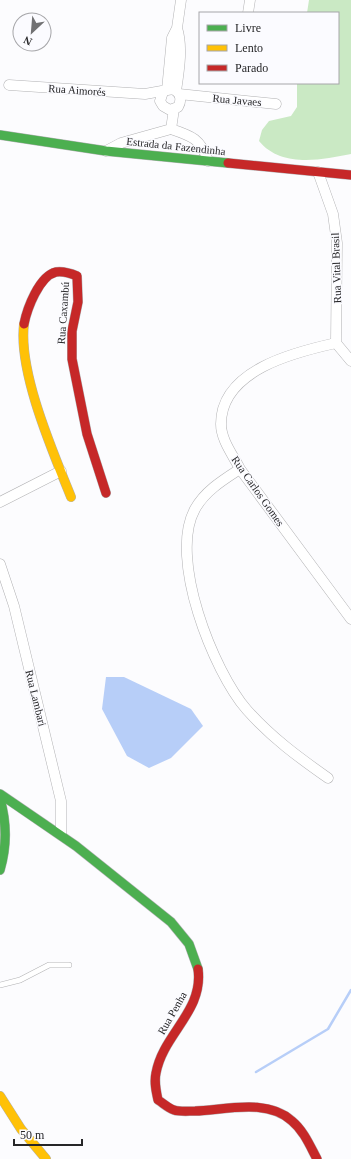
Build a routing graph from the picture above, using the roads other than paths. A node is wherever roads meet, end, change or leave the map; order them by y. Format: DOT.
graph roads {
  1 [pos="250,0"];
  2 [pos="180,2"];
  3 [pos="248,12"];
  4 [pos="9,85"];
  5 [pos="171,99"];
  6 [pos="276,104"];
  7 [pos="171,125"];
  8 [pos="0,135"];
  9 [pos="106,151"];
  10 [pos="208,161"];
  11 [pos="318,172"];
  12 [pos="351,175"];
  13 [pos="336,343"];
  14 [pos="351,361"];
  15 [pos="240,469"];
  16 [pos="61,471"];
  17 [pos="106,493"];
  18 [pos="71,497"];
  19 [pos="0,502"];
  20 [pos="0,564"];
  21 [pos="351,619"];
  22 [pos="328,778"];
  23 [pos="0,794"];
  24 [pos="0,799"];
  25 [pos="61,834"];
  26 [pos="0,870"];
  27 [pos="69,965"];
  28 [pos="0,985"];
  29 [pos="0,1096"];
  30 [pos="46,1159"];
  31 [pos="317,1159"];
  1 -- 3 [label="street"];
  2 -- 5 [label="street"];
  4 -- 5 [label="street, Rua Aimorés"];
  5 -- 6 [label="street, Rua Javaes"];
  5 -- 7 [label="street"];
  7 -- 9 [label="street"];
  7 -- 10 [label="street"];
  8 -- 9 [label="street, Estrada da Fazendinha"];
  9 -- 10 [label="street, Estrada da Fazendinha"];
  10 -- 11 [label="street, Estrada da Fazendinha"];
  11 -- 12 [label="street, Estrada da Fazendinha"];
  11 -- 13 [label="street, Rua Vital Brasil"];
  13 -- 14 [label="street"];
  13 -- 15 [label="street, Rua Carlos Gomes"];
  15 -- 21 [label="street, Rua Carlos Gomes"];
  15 -- 22 [label="street"];
  16 -- 17 [label="street, Rua Caxambú"];
  16 -- 18 [label="street, Rua Caxambú"];
  16 -- 19 [label="street"];
  20 -- 25 [label="street, Rua Lambari"];
  23 -- 25 [label="street, Rua Penha"];
  24 -- 26 [label="street"];
  25 -- 31 [label="street, Rua Penha"];
  27 -- 28 [label="lane"];
  29 -- 30 [label="street"];
}
